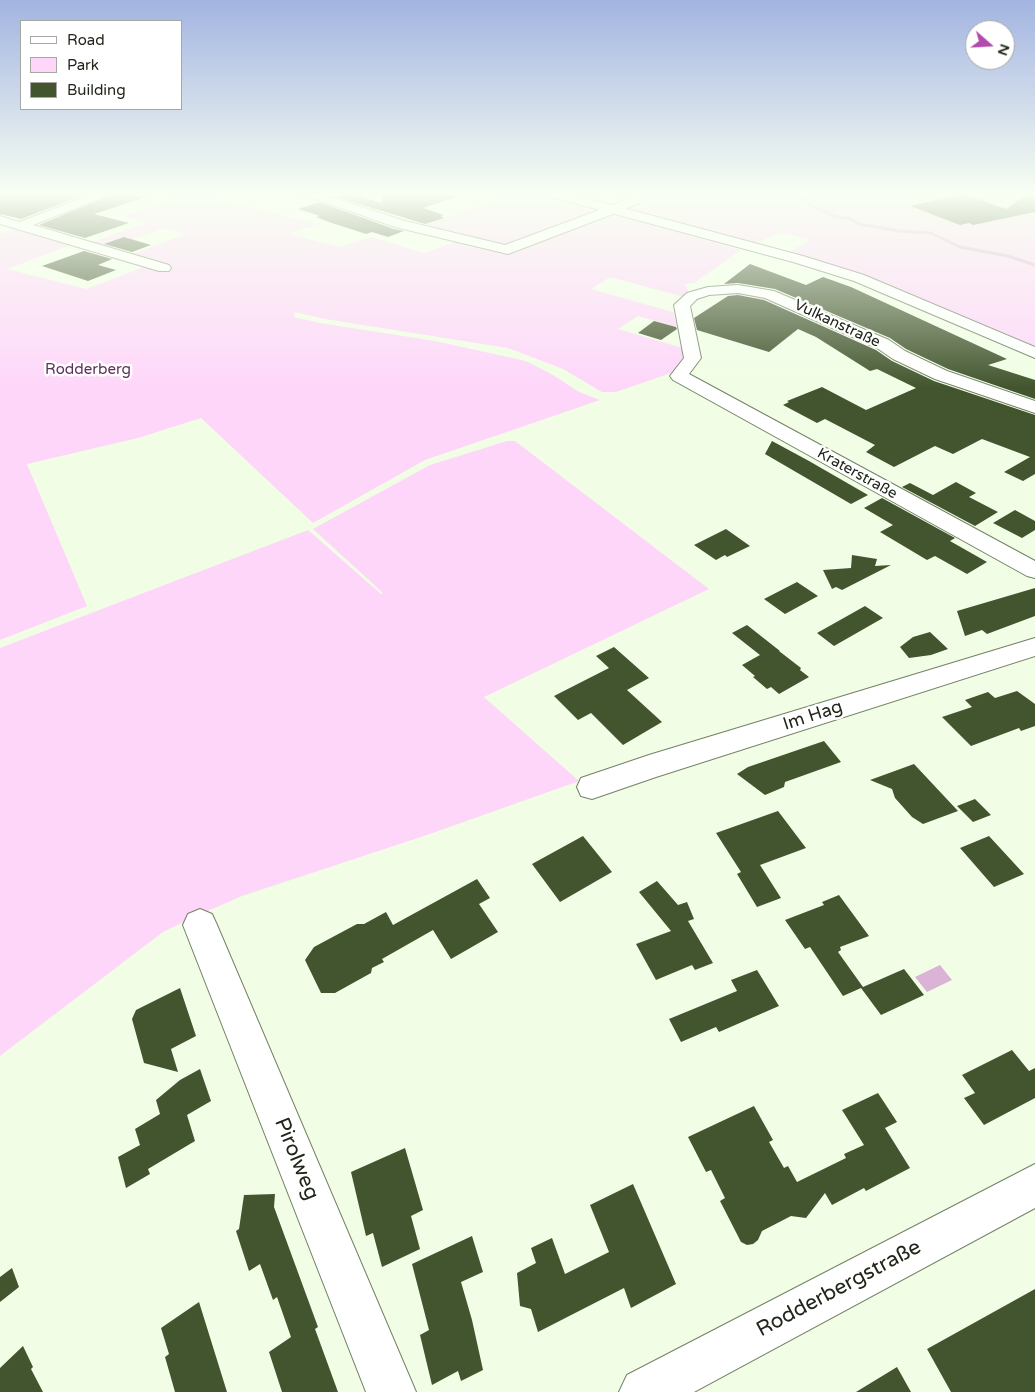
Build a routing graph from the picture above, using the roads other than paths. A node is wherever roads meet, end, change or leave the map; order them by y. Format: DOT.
graph roads {
  1 [pos="131,258"];
  2 [pos="794,258"];
  3 [pos="164,268"];
  4 [pos="1035,353"];
  5 [pos="679,376"];
  6 [pos="1035,407"];
  7 [pos="1035,571"];
  8 [pos="1035,647"];
  9 [pos="592,787"];
  10 [pos="200,925"];
  11 [pos="1035,1185"];
  12 [pos="391,1392"];
  13 [pos="644,1392"];
  1 -- 3 [label="street"];
  2 -- 4 [label="street"];
  5 -- 6 [label="street, Vulkanstraße"];
  5 -- 7 [label="street, Kraterstraße"];
  8 -- 9 [label="street, Im Hag"];
  10 -- 12 [label="street, Pirolweg"];
  11 -- 13 [label="street, Rodderbergstraße"];
}
